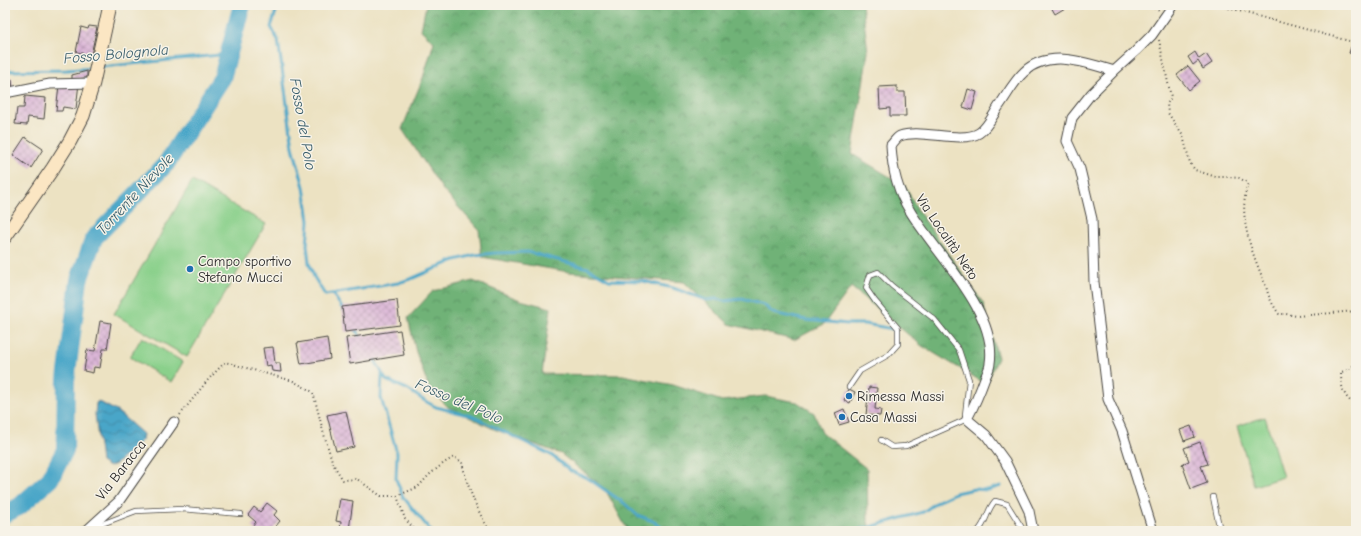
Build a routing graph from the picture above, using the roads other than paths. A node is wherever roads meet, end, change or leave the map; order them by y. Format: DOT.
graph roads {
  1 [pos="110,5"];
  2 [pos="1173,5"];
  3 [pos="1114,71"];
  4 [pos="94,79"];
  5 [pos="5,93"];
  6 [pos="5,237"];
  7 [pos="849,387"];
  8 [pos="967,420"];
  9 [pos="174,422"];
  10 [pos="881,440"];
  11 [pos="1213,497"];
  12 [pos="241,514"];
  13 [pos="88,530"];
  14 [pos="978,531"];
  15 [pos="1024,531"];
  16 [pos="1033,531"];
  17 [pos="1153,531"];
  18 [pos="1220,531"];
  1 -- 4 [label="street"];
  2 -- 3 [label="street"];
  3 -- 8 [label="street, Via Località Neto"];
  3 -- 17 [label="street"];
  4 -- 5 [label="street"];
  4 -- 6 [label="street"];
  7 -- 8 [label="lane"];
  8 -- 10 [label="lane"];
  8 -- 16 [label="street"];
  9 -- 13 [label="street, Via Baracca"];
  11 -- 18 [label="lane"];
  12 -- 13 [label="lane"];
  14 -- 15 [label="lane"];
}
